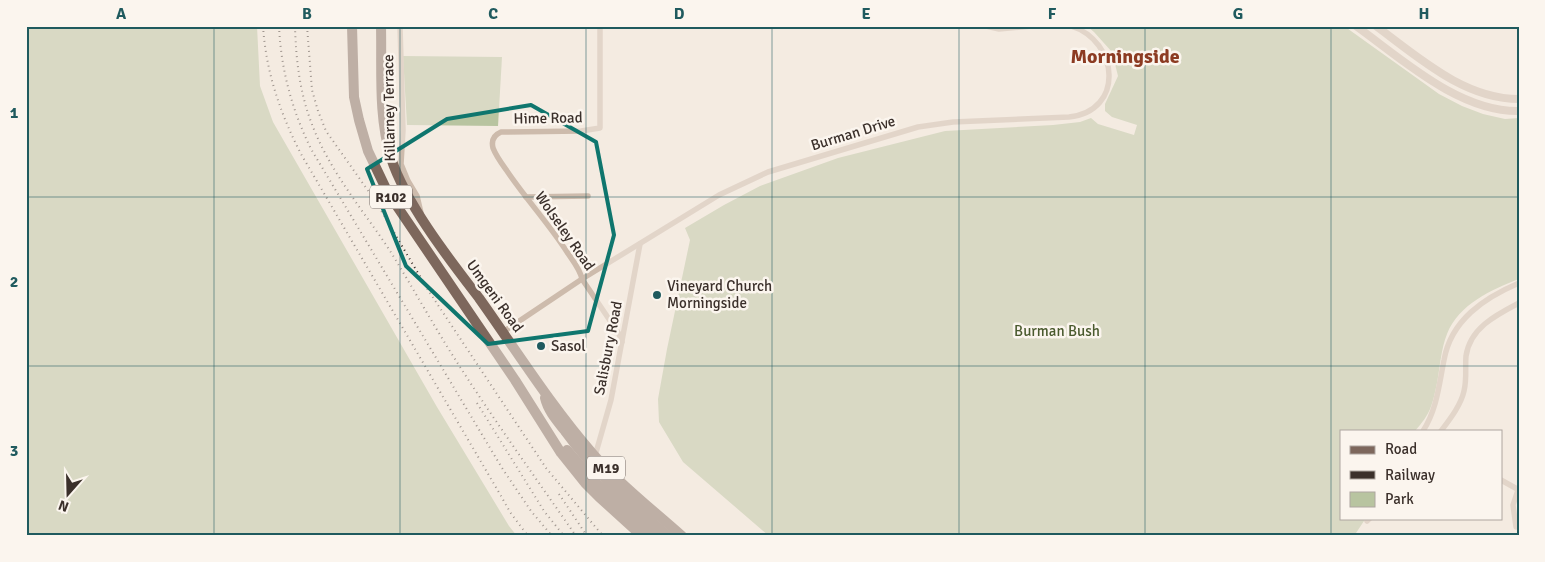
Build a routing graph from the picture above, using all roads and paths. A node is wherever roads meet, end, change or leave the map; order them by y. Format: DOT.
graph roads {
  1 [pos="352,26"];
  2 [pos="381,26"];
  3 [pos="400,26"];
  4 [pos="600,26"];
  5 [pos="986,26"];
  6 [pos="1032,26"];
  7 [pos="1071,26"];
  8 [pos="1356,26"];
  9 [pos="1377,27"];
  10 [pos="1370,37"];
  11 [pos="1440,73"];
  12 [pos="1434,82"];
  13 [pos="1519,99"];
  14 [pos="1519,111"];
  15 [pos="496,134"];
  16 [pos="588,196"];
  17 [pos="526,197"];
  18 [pos="421,215"];
  19 [pos="640,244"];
  20 [pos="582,279"];
  21 [pos="1519,283"];
  22 [pos="1519,303"];
  23 [pos="503,332"];
  24 [pos="622,342"];
  25 [pos="543,390"];
  26 [pos="536,410"];
  27 [pos="1424,430"];
  28 [pos="1442,430"];
  29 [pos="595,456"];
  30 [pos="1502,481"];
  31 [pos="1518,490"];
  32 [pos="1516,523"];
  33 [pos="642,536"];
  34 [pos="656,536"];
  35 [pos="668,536"];
  36 [pos="682,536"];
  1 -- 26 [label="main road, Umgeni Road / R102"];
  2 -- 18 [label="main road, Umgeni Road / R102"];
  3 -- 18 [label="street, Killarney Terrace"];
  4 -- 15 [label="street, Hime Road"];
  5 -- 6 [label="street"];
  7 -- 19 [label="street, Burman Drive"];
  8 -- 10 [label="street"];
  9 -- 10 [label="street"];
  9 -- 11 [label="street"];
  10 -- 12 [label="street"];
  11 -- 12 [label="street"];
  11 -- 13 [label="street"];
  12 -- 14 [label="street"];
  15 -- 17 [label="street, Wolseley Road"];
  16 -- 17 [label="street"];
  17 -- 20 [label="street, Wolseley Road"];
  18 -- 23 [label="main road, Umgeni Road / R102"];
  19 -- 20 [label="street, Burman Drive"];
  19 -- 24 [label="street, Salisbury Road"];
  20 -- 23 [label="street, Burman Drive"];
  20 -- 24 [label="street, Wolseley Road"];
  21 -- 27 [label="street"];
  22 -- 28 [label="street"];
  23 -- 25 [label="main road, Umgeni Road / R102"];
  24 -- 29 [label="street, Salisbury Road"];
  25 -- 29 [label="main road, Umgeni Road / M19"];
  25 -- 35 [label="main road"];
  26 -- 33 [label="main road, Umgeni Road / M19"];
  26 -- 34 [label="main road"];
  29 -- 36 [label="main road, Umgeni Road / M19"];
  30 -- 31 [label="street"];
  31 -- 32 [label="street"];
}
